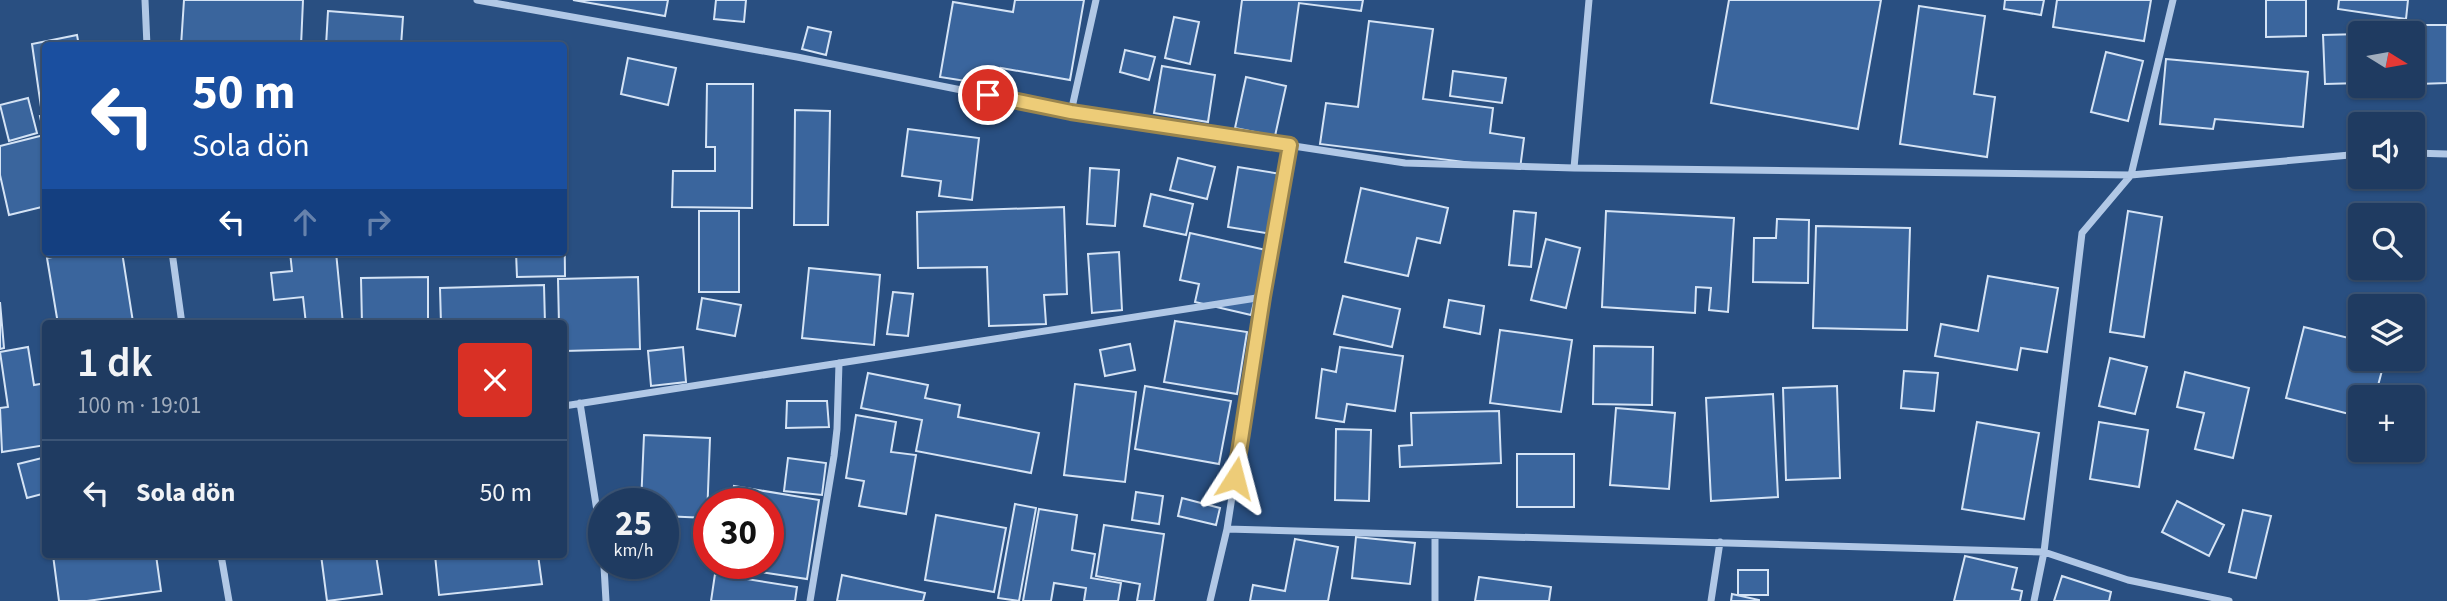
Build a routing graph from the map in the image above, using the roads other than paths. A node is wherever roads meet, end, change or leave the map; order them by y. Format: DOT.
graph roads {
  1 [pos="145,0"];
  2 [pos="477,0"];
  3 [pos="1096,0"];
  4 [pos="1589,0"];
  5 [pos="2173,0"];
  6 [pos="147,42"];
  7 [pos="1071,112"];
  8 [pos="1290,145"];
  9 [pos="2425,153"];
  10 [pos="2447,154"];
  11 [pos="2348,155"];
  12 [pos="1574,168"];
  13 [pos="2131,175"];
  14 [pos="173,256"];
  15 [pos="1263,297"];
  16 [pos="181,320"];
  17 [pos="839,363"];
  18 [pos="580,403"];
  19 [pos="567,406"];
  20 [pos="1227,529"];
  21 [pos="1435,535"];
  22 [pos="1720,542"];
  23 [pos="2044,552"];
  24 [pos="222,558"];
  25 [pos="229,601"];
  26 [pos="606,601"];
  27 [pos="810,601"];
  28 [pos="1210,601"];
  29 [pos="1435,601"];
  30 [pos="1711,601"];
  31 [pos="2034,601"];
  32 [pos="2230,601"];
  1 -- 6 [label="street"];
  2 -- 7 [label="street"];
  3 -- 7 [label="street"];
  4 -- 12 [label="street"];
  5 -- 13 [label="street"];
  7 -- 8 [label="street"];
  8 -- 12 [label="street"];
  8 -- 15 [label="street"];
  9 -- 10 [label="street"];
  11 -- 13 [label="street"];
  12 -- 13 [label="street"];
  13 -- 23 [label="street"];
  14 -- 16 [label="street"];
  15 -- 17 [label="street"];
  15 -- 20 [label="street"];
  17 -- 18 [label="street"];
  17 -- 27 [label="street"];
  18 -- 19 [label="street"];
  18 -- 26 [label="street"];
  20 -- 21 [label="street"];
  20 -- 28 [label="street"];
  21 -- 22 [label="street"];
  21 -- 29 [label="street"];
  22 -- 23 [label="street"];
  22 -- 30 [label="street"];
  23 -- 31 [label="street"];
  23 -- 32 [label="street"];
  24 -- 25 [label="street"];
}
